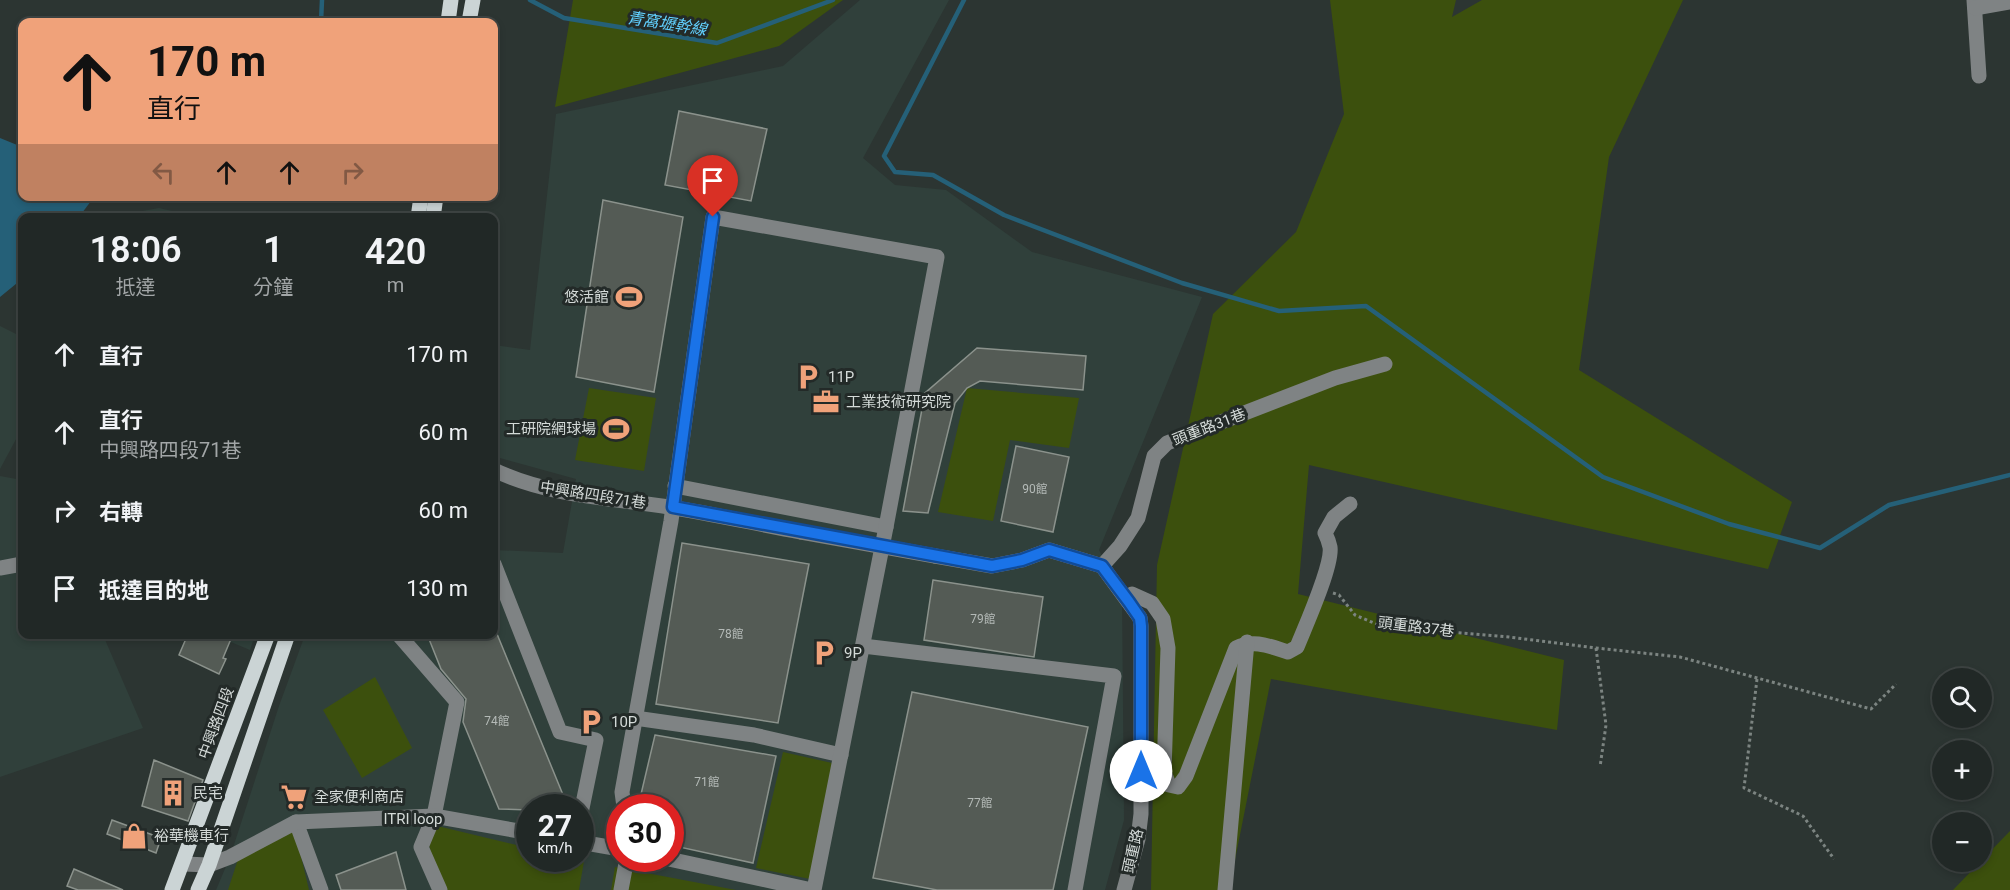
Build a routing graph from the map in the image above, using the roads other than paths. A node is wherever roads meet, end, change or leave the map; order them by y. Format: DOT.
graph roads {
  1 [pos="451,0"];
  2 [pos="473,0"];
  3 [pos="2010,2"];
  4 [pos="1975,4"];
  5 [pos="449,18"];
  6 [pos="470,18"];
  7 [pos="1979,76"];
  8 [pos="1385,364"];
  9 [pos="498,472"];
  10 [pos="675,486"];
  11 [pos="1350,504"];
  12 [pos="673,507"];
  13 [pos="886,527"];
  14 [pos="18,565"];
  15 [pos="1102,566"];
  16 [pos="0,568"];
  17 [pos="498,574"];
  18 [pos="1132,594"];
  19 [pos="266,639"];
  20 [pos="286,639"];
  21 [pos="402,639"];
  22 [pos="1247,642"];
  23 [pos="863,646"];
  24 [pos="635,718"];
  25 [pos="841,755"];
  26 [pos="585,794"];
  27 [pos="622,794"];
  28 [pos="434,816"];
  29 [pos="296,822"];
  30 [pos="516,831"];
  31 [pos="684,862"];
  32 [pos="184,864"];
  33 [pos="209,865"];
  34 [pos="624,872"];
  35 [pos="172,890"];
  36 [pos="198,890"];
  37 [pos="321,890"];
  38 [pos="440,890"];
  39 [pos="621,890"];
  40 [pos="813,890"];
  41 [pos="1075,890"];
  42 [pos="1124,890"];
  43 [pos="1225,890"];
  1 -- 5 [label="main road"];
  2 -- 6 [label="main road"];
  3 -- 4 [label="street"];
  4 -- 7 [label="street"];
  8 -- 15 [label="street, 頭重路31巷"];
  9 -- 12 [label="street, 中興路四段71巷"];
  10 -- 12 [label="street"];
  10 -- 13 [label="street"];
  10 -- 13 [label="street"];
  11 -- 22 [label="street"];
  12 -- 15 [label="street, 中興路四段71巷, bridge"];
  12 -- 24 [label="street"];
  13 -- 23 [label="street"];
  14 -- 16 [label="street"];
  15 -- 42 [label="street, 頭重路"];
  17 -- 26 [label="street"];
  18 -- 22 [label="street"];
  19 -- 32 [label="main road, 中興路四段"];
  20 -- 33 [label="main road"];
  21 -- 28 [label="street"];
  22 -- 43 [label="street"];
  23 -- 25 [label="street"];
  23 -- 41 [label="street"];
  24 -- 25 [label="street"];
  24 -- 27 [label="street"];
  25 -- 40 [label="street"];
  28 -- 29 [label="street, ITRI loop"];
  28 -- 30 [label="street, ITRI loop"];
  28 -- 38 [label="street"];
  29 -- 33 [label="street, ITRI loop"];
  29 -- 37 [label="street"];
  31 -- 40 [label="street"];
  32 -- 33 [label="street, ITRI loop"];
  32 -- 35 [label="main road, 中興路四段"];
  33 -- 36 [label="main road"];
  34 -- 39 [label="street"];
}
